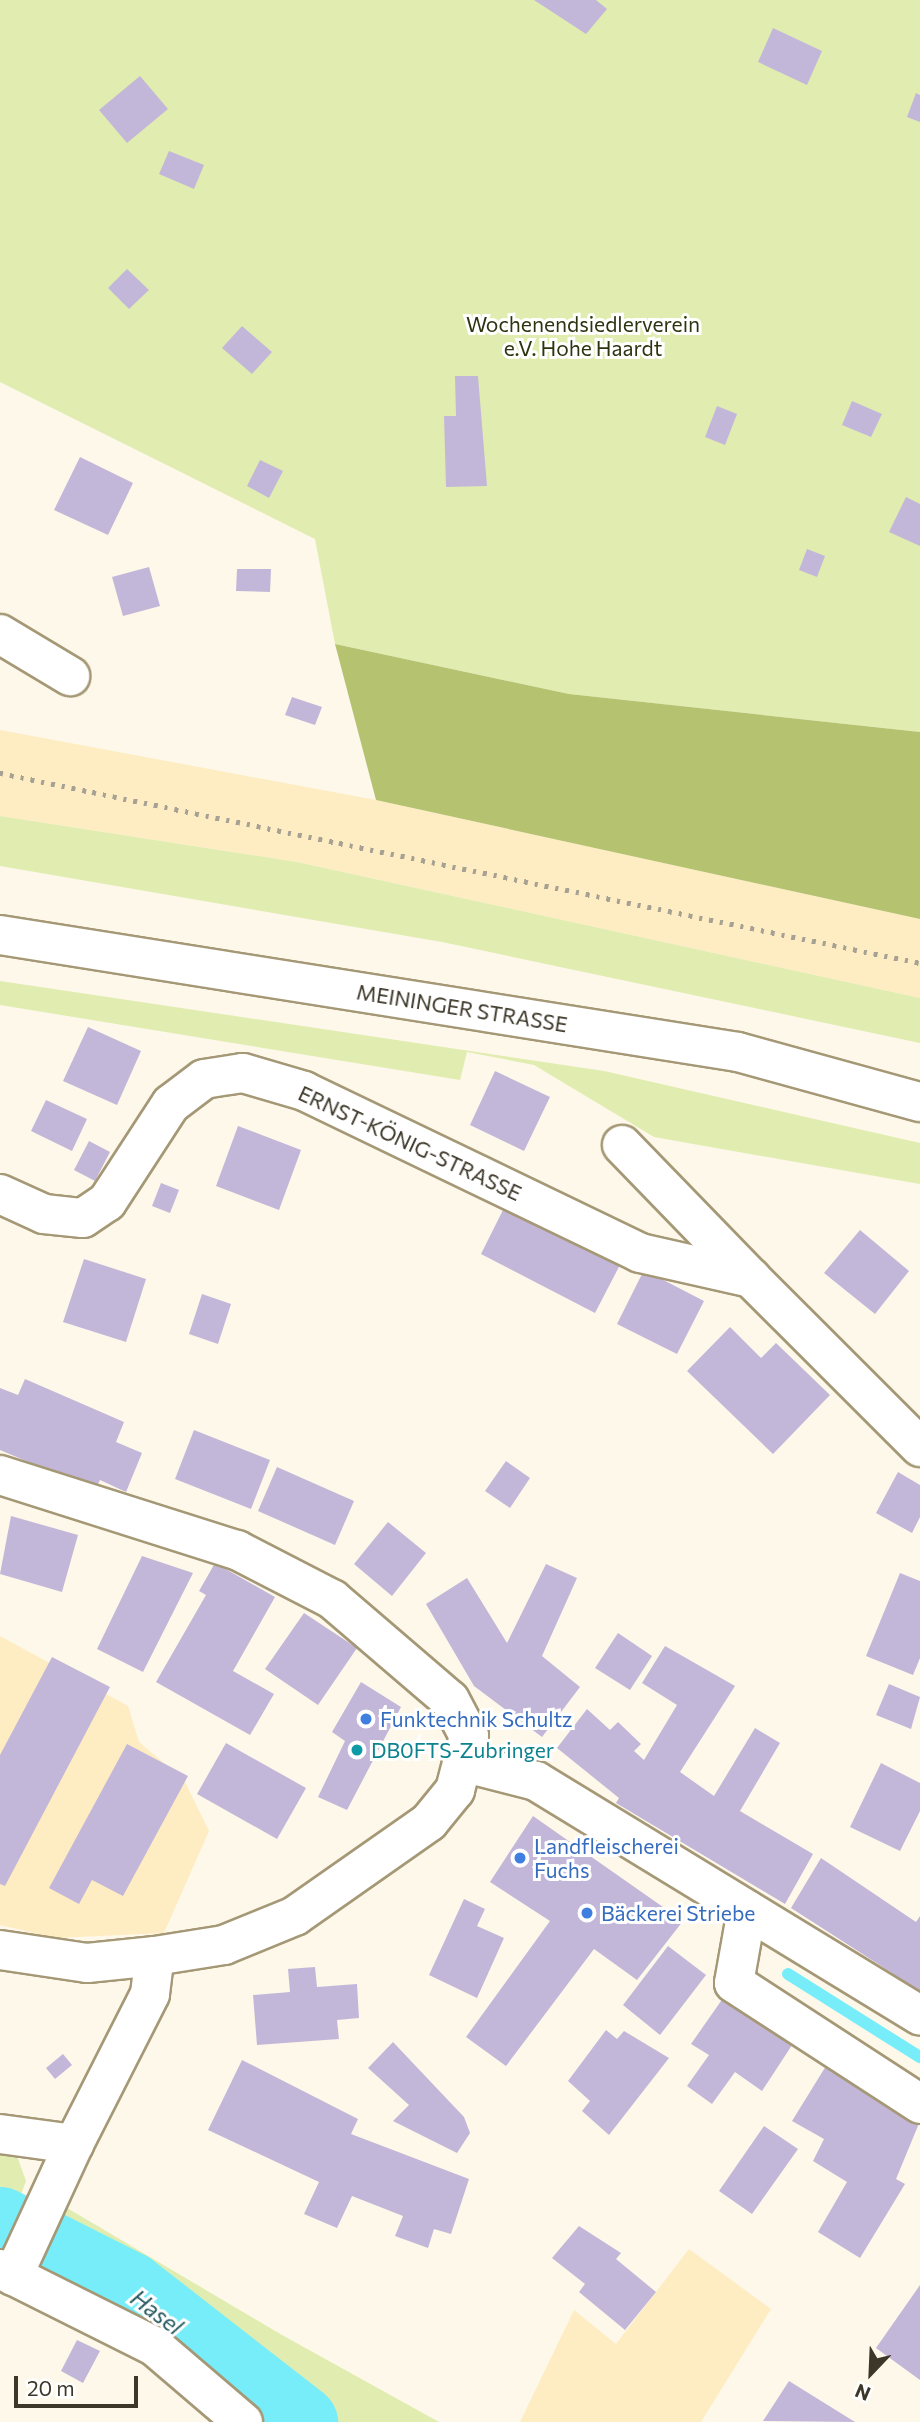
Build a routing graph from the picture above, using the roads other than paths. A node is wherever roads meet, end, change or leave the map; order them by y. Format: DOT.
graph roads {
  1 [pos="0,634"];
  2 [pos="69,676"];
  3 [pos="0,935"];
  4 [pos="920,1102"];
  5 [pos="622,1145"];
  6 [pos="0,1194"];
  7 [pos="751,1278"];
  8 [pos="920,1447"];
  9 [pos="0,1475"];
  10 [pos="466,1763"];
  11 [pos="747,1910"];
  12 [pos="0,1950"];
  13 [pos="155,1956"];
  14 [pos="920,2015"];
  15 [pos="920,2104"];
  16 [pos="0,2134"];
  17 [pos="74,2144"];
  18 [pos="6,2273"];
  19 [pos="243,2422"];
  1 -- 2 [label="street"];
  3 -- 4 [label="street, MEININGER STRASSE"];
  5 -- 7 [label="street"];
  6 -- 7 [label="street, ERNST-KÖNIG-STRASSE"];
  7 -- 8 [label="street"];
  9 -- 10 [label="street"];
  10 -- 11 [label="street"];
  10 -- 13 [label="street"];
  11 -- 14 [label="street"];
  11 -- 15 [label="street"];
  12 -- 13 [label="street"];
  13 -- 17 [label="street"];
  16 -- 17 [label="street"];
  17 -- 18 [label="street"];
  18 -- 19 [label="street"];
}
